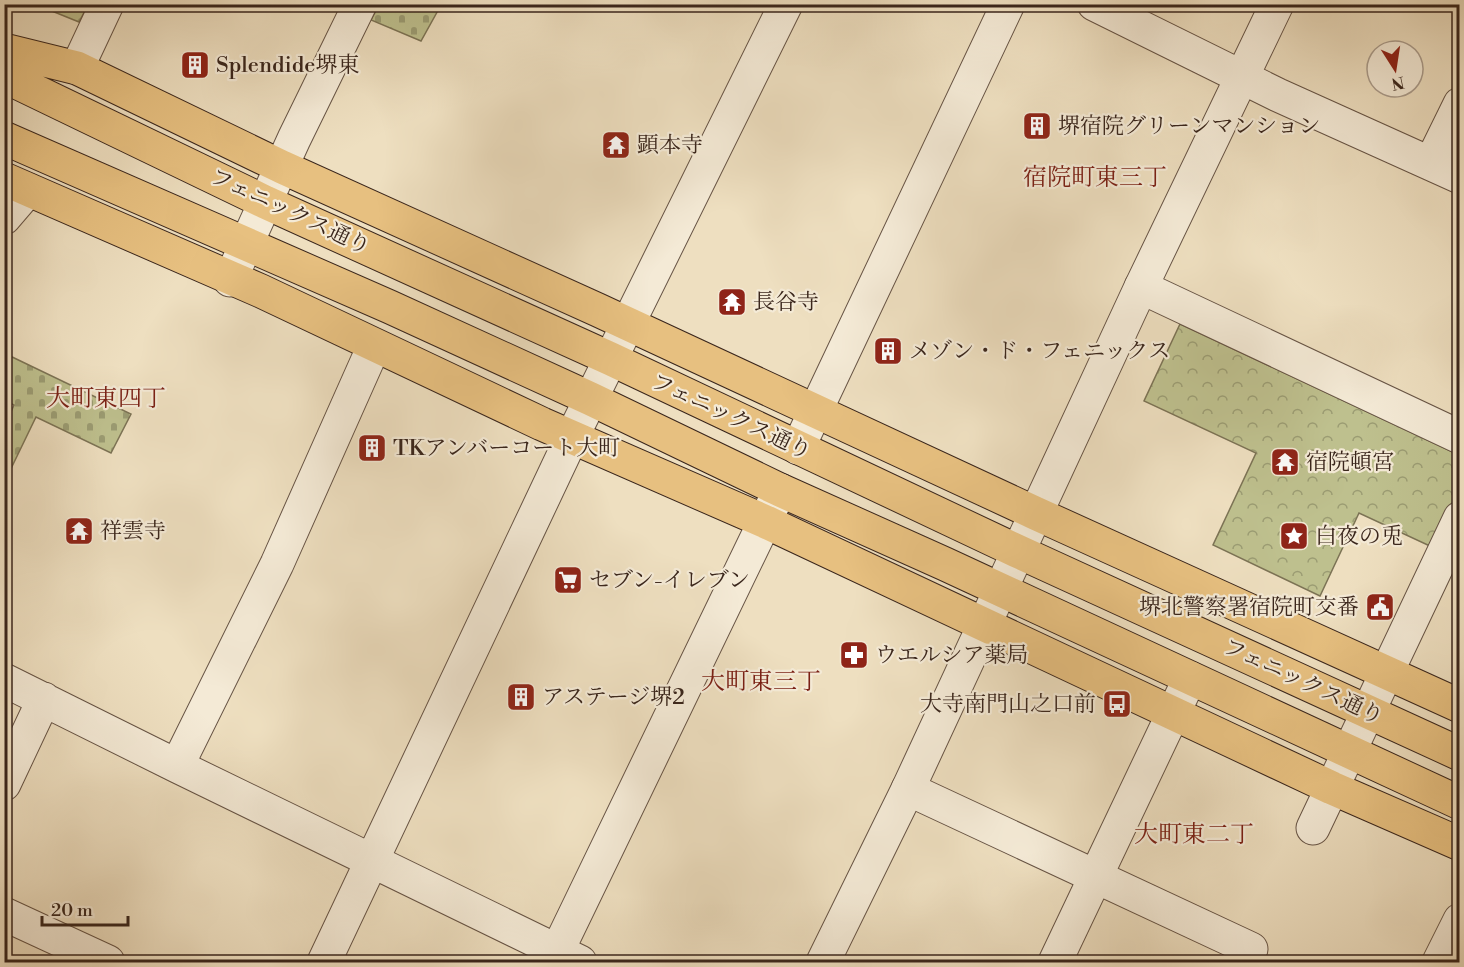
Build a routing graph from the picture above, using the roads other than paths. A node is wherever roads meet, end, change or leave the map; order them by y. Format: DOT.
graph roads {
  1 [pos="107,4"];
  2 [pos="360,4"];
  3 [pos="786,4"];
  4 [pos="1008,4"];
  5 [pos="1094,4"];
  6 [pos="1277,4"];
  7 [pos="4,50"];
  8 [pos="77,68"];
  9 [pos="4,76"];
  10 [pos="1242,77"];
  11 [pos="1460,104"];
  12 [pos="4,138"];
  13 [pos="282,167"];
  14 [pos="1445,170"];
  15 [pos="16,185"];
  16 [pos="265,202"];
  17 [pos="4,218"];
  18 [pos="247,243"];
  19 [pos="230,280"];
  20 [pos="1141,286"];
  21 [pos="628,324"];
  22 [pos="374,346"];
  23 [pos="610,359"];
  24 [pos="591,399"];
  25 [pos="816,410"];
  26 [pos="572,437"];
  27 [pos="1460,437"];
  28 [pos="798,448"];
  29 [pos="780,490"];
  30 [pos="1035,513"];
  31 [pos="1460,518"];
  32 [pos="765,522"];
  33 [pos="1017,551"];
  34 [pos="999,589"];
  35 [pos="982,625"];
  36 [pos="1387,673"];
  37 [pos="1190,678"];
  38 [pos="4,680"];
  39 [pos="44,699"];
  40 [pos="1460,706"];
  41 [pos="1174,712"];
  42 [pos="1368,712"];
  43 [pos="1349,752"];
  44 [pos="1460,754"];
  45 [pos="177,766"];
  46 [pos="4,784"];
  47 [pos="1332,788"];
  48 [pos="908,789"];
  49 [pos="1460,803"];
  50 [pos="1313,828"];
  51 [pos="1460,844"];
  52 [pos="372,862"];
  53 [pos="1096,878"];
  54 [pos="4,914"];
  55 [pos="1460,920"];
  56 [pos="1251,949"];
  57 [pos="563,959"];
  58 [pos="108,963"];
  59 [pos="324,963"];
  60 [pos="823,963"];
  61 [pos="1055,963"];
  62 [pos="1439,963"];
  1 -- 8 [label="street"];
  2 -- 13 [label="street"];
  3 -- 21 [label="street"];
  4 -- 25 [label="street"];
  5 -- 10 [label="street"];
  6 -- 10 [label="street"];
  7 -- 8 [label="highway"];
  8 -- 13 [label="highway"];
  9 -- 16 [label="highway, フェニックス通り"];
  10 -- 14 [label="street"];
  10 -- 20 [label="street"];
  11 -- 14 [label="street"];
  12 -- 18 [label="highway, フェニックス通り"];
  13 -- 16 [label="street"];
  13 -- 21 [label="highway"];
  15 -- 17 [label="street"];
  15 -- 19 [label="highway"];
  16 -- 18 [label="street"];
  16 -- 23 [label="highway, フェニックス通り"];
  18 -- 19 [label="street"];
  18 -- 24 [label="highway, フェニックス通り"];
  19 -- 22 [label="highway"];
  20 -- 27 [label="street"];
  20 -- 30 [label="street"];
  21 -- 23 [label="street"];
  21 -- 25 [label="highway"];
  22 -- 26 [label="highway"];
  22 -- 45 [label="street"];
  23 -- 24 [label="street"];
  23 -- 28 [label="highway, フェニックス通り"];
  24 -- 26 [label="street"];
  24 -- 29 [label="highway, フェニックス通り"];
  25 -- 28 [label="street"];
  25 -- 30 [label="highway"];
  26 -- 32 [label="highway"];
  26 -- 52 [label="street"];
  28 -- 33 [label="highway, フェニックス通り"];
  29 -- 32 [label="street"];
  29 -- 34 [label="highway, フェニックス通り"];
  30 -- 33 [label="street"];
  30 -- 36 [label="highway"];
  31 -- 36 [label="street"];
  32 -- 35 [label="highway"];
  32 -- 57 [label="street"];
  33 -- 34 [label="street"];
  33 -- 42 [label="highway, フェニックス通り"];
  34 -- 35 [label="street"];
  34 -- 37 [label="highway, フェニックス通り"];
  35 -- 41 [label="highway"];
  35 -- 48 [label="street"];
  36 -- 40 [label="highway"];
  36 -- 42 [label="street"];
  37 -- 41 [label="street"];
  37 -- 43 [label="highway, フェニックス通り"];
  38 -- 39 [label="street"];
  39 -- 45 [label="street"];
  39 -- 46 [label="street"];
  41 -- 47 [label="highway"];
  41 -- 53 [label="street"];
  42 -- 43 [label="street"];
  42 -- 44 [label="highway, フェニックス通り"];
  43 -- 47 [label="street"];
  43 -- 49 [label="highway, フェニックス通り"];
  45 -- 52 [label="street"];
  47 -- 50 [label="street"];
  47 -- 51 [label="highway"];
  48 -- 53 [label="street"];
  48 -- 60 [label="street"];
  52 -- 57 [label="street"];
  52 -- 59 [label="street"];
  53 -- 56 [label="street"];
  53 -- 61 [label="street"];
  54 -- 58 [label="street"];
  55 -- 62 [label="street"];
}
